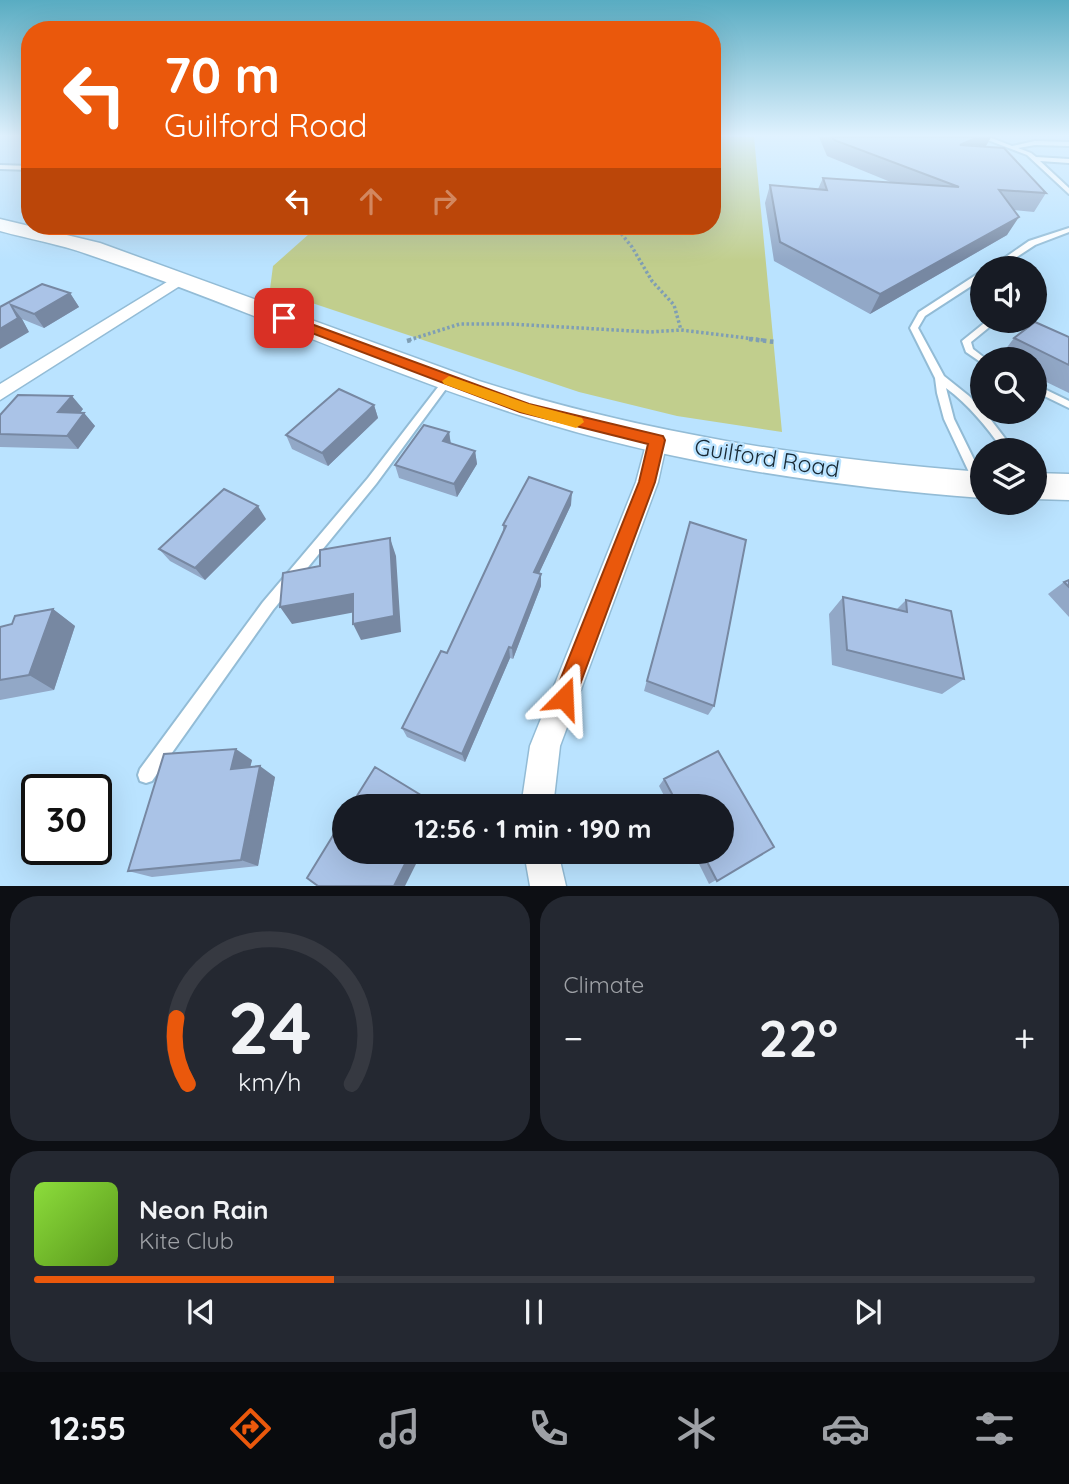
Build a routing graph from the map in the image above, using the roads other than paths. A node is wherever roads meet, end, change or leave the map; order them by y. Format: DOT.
graph roads {
  1 [pos="1056,178"];
  2 [pos="1069,191"];
  3 [pos="0,225"];
  4 [pos="21,230"];
  5 [pos="1069,230"];
  6 [pos="40,235"];
  7 [pos="1012,256"];
  8 [pos="180,279"];
  9 [pos="970,283"];
  10 [pos="977,333"];
  11 [pos="970,351"];
  12 [pos="940,378"];
  13 [pos="448,380"];
  14 [pos="0,393"];
  15 [pos="1047,394"];
  16 [pos="1069,405"];
  17 [pos="1000,438"];
  18 [pos="657,440"];
  19 [pos="970,464"];
  20 [pos="970,484"];
  21 [pos="1047,486"];
  22 [pos="1069,487"];
  23 [pos="146,775"];
  24 [pos="539,794"];
  25 [pos="543,864"];
  26 [pos="548,886"];
  1 -- 2 [label="lane"];
  3 -- 4 [label="street, Guilford Road"];
  5 -- 7 [label="lane"];
  6 -- 8 [label="street, Guilford Road"];
  8 -- 13 [label="street, Guilford Road"];
  8 -- 14 [label="street"];
  9 -- 12 [label="lane"];
  10 -- 11 [label="lane"];
  12 -- 17 [label="lane"];
  12 -- 19 [label="lane"];
  13 -- 18 [label="street, Guilford Road"];
  13 -- 23 [label="lane"];
  15 -- 16 [label="lane"];
  18 -- 20 [label="street, Guilford Road"];
  18 -- 24 [label="street"];
  21 -- 22 [label="street"];
  25 -- 26 [label="street"];
}
